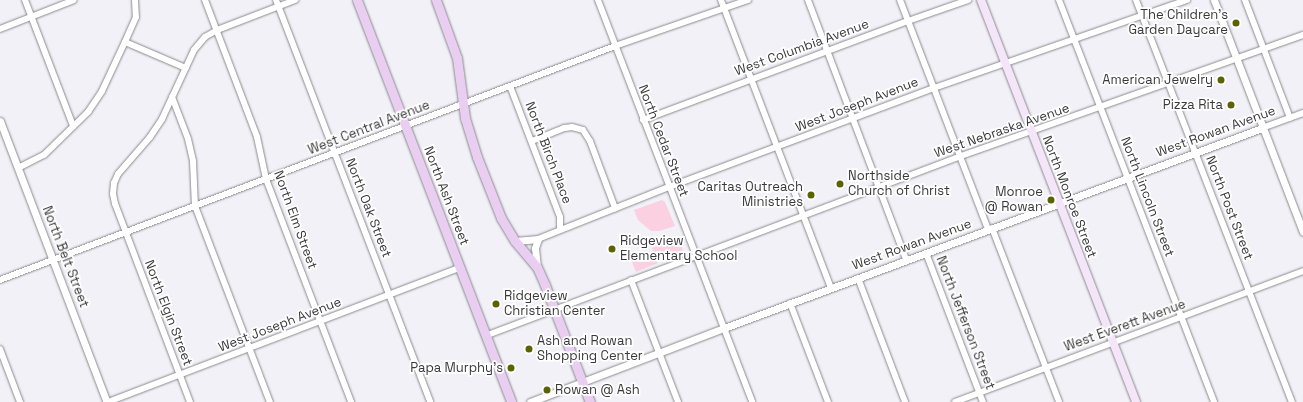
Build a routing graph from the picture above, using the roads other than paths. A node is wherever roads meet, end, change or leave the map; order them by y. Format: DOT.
graph roads {
  1 [pos="25,0"];
  2 [pos="74,0"];
  3 [pos="135,0"];
  4 [pos="205,0"];
  5 [pos="295,0"];
  6 [pos="357,0"];
  7 [pos="436,0"];
  8 [pos="598,0"];
  9 [pos="721,0"];
  10 [pos="748,0"];
  11 [pos="808,0"];
  12 [pos="900,0"];
  13 [pos="968,0"];
  14 [pos="980,0"];
  15 [pos="1059,0"];
  16 [pos="1136,0"];
  17 [pos="1187,0"];
  18 [pos="1214,0"];
  19 [pos="1245,0"];
  20 [pos="278,3"];
  21 [pos="724,8"];
  22 [pos="1142,16"];
  23 [pos="32,17"];
  24 [pos="908,20"];
  25 [pos="0,29"];
  26 [pos="217,30"];
  27 [pos="1303,35"];
  28 [pos="1074,40"];
  29 [pos="125,42"];
  30 [pos="615,46"];
  31 [pos="1264,49"];
  32 [pos="827,51"];
  33 [pos="1236,59"];
  34 [pos="1005,64"];
  35 [pos="186,68"];
  36 [pos="751,79"];
  37 [pos="1169,83"];
  38 [pos="510,86"];
  39 [pos="934,88"];
  40 [pos="172,97"];
  41 [pos="462,104"];
  42 [pos="1100,108"];
  43 [pos="1303,113"];
  44 [pos="852,118"];
  45 [pos="1290,118"];
  46 [pos="643,120"];
  47 [pos="0,121"];
  48 [pos="73,126"];
  49 [pos="405,126"];
  50 [pos="1262,128"];
  51 [pos="1031,132"];
  52 [pos="532,141"];
  53 [pos="776,147"];
  54 [pos="1195,152"];
  55 [pos="335,153"];
  56 [pos="961,156"];
  57 [pos="18,168"];
  58 [pos="1127,178"];
  59 [pos="266,179"];
  60 [pos="669,187"];
  61 [pos="879,187"];
  62 [pos="1059,203"];
  63 [pos="195,206"];
  64 [pos="615,208"];
  65 [pos="803,216"];
  66 [pos="990,229"];
  67 [pos="560,230"];
  68 [pos="126,232"];
  69 [pos="1303,232"];
  70 [pos="538,239"];
  71 [pos="515,241"];
  72 [pos="926,253"];
  73 [pos="696,256"];
  74 [pos="53,260"];
  75 [pos="906,260"];
  76 [pos="537,266"];
  77 [pos="459,268"];
  78 [pos="1303,271"];
  79 [pos="858,278"];
  80 [pos="0,280"];
  81 [pos="631,280"];
  82 [pos="831,288"];
  83 [pos="1250,292"];
  84 [pos="390,295"];
  85 [pos="790,303"];
  86 [pos="555,309"];
  87 [pos="1181,317"];
  88 [pos="320,321"];
  89 [pos="724,328"];
  90 [pos="485,336"];
  91 [pos="1113,342"];
  92 [pos="249,348"];
  93 [pos="0,349"];
  94 [pos="659,352"];
  95 [pos="1046,367"];
  96 [pos="180,374"];
  97 [pos="582,382"];
  98 [pos="980,393"];
  99 [pos="20,402"];
  100 [pos="107,402"];
  101 [pos="190,402"];
  102 [pos="270,402"];
  103 [pos="351,402"];
  104 [pos="430,402"];
  105 [pos="511,402"];
  106 [pos="530,402"];
  107 [pos="590,402"];
  108 [pos="678,402"];
  109 [pos="752,402"];
  110 [pos="828,402"];
  111 [pos="905,402"];
  112 [pos="955,402"];
  113 [pos="983,402"];
  114 [pos="1059,402"];
  115 [pos="1136,402"];
  116 [pos="1214,402"];
  117 [pos="1292,402"];
  1 -- 23 [label="street"];
  2 -- 23 [label="street"];
  3 -- 29 [label="street"];
  4 -- 26 [label="street, North Elm Street"];
  5 -- 20 [label="street, North Elgin Street"];
  6 -- 49 [label="main road, North Ash Street"];
  7 -- 41 [label="main road"];
  8 -- 30 [label="street, North Cedar Street"];
  9 -- 21 [label="street"];
  10 -- 21 [label="street, West Central Avenue"];
  11 -- 32 [label="street"];
  12 -- 24 [label="street"];
  13 -- 24 [label="street, West Columbia Avenue"];
  14 -- 34 [label="main road, North Monroe Street"];
  15 -- 28 [label="street, North Lincoln Street"];
  16 -- 22 [label="street, North Post Street"];
  17 -- 22 [label="street, West Joseph Avenue"];
  18 -- 33 [label="street"];
  19 -- 31 [label="street"];
  20 -- 26 [label="street, North Elgin Street"];
  20 -- 55 [label="street, North Oak Street"];
  21 -- 30 [label="street, West Central Avenue"];
  21 -- 36 [label="street"];
  22 -- 28 [label="street, West Joseph Avenue"];
  22 -- 37 [label="street, North Post Street"];
  23 -- 25 [label="street"];
  23 -- 48 [label="street"];
  24 -- 32 [label="street, West Columbia Avenue"];
  24 -- 39 [label="street"];
  26 -- 35 [label="street, North Elgin Street"];
  26 -- 59 [label="street, North Elm Street"];
  27 -- 31 [label="street, West Nebraska Avenue"];
  28 -- 34 [label="street, West Joseph Avenue"];
  28 -- 42 [label="street, North Lincoln Street"];
  29 -- 35 [label="street"];
  29 -- 48 [label="street"];
  30 -- 38 [label="street, West Central Avenue"];
  30 -- 46 [label="street, North Cedar Street"];
  31 -- 33 [label="street, West Nebraska Avenue"];
  31 -- 45 [label="street"];
  32 -- 36 [label="street, West Columbia Avenue"];
  32 -- 44 [label="street"];
  33 -- 37 [label="street, West Nebraska Avenue"];
  33 -- 50 [label="street"];
  34 -- 39 [label="street, West Joseph Avenue"];
  34 -- 51 [label="main road, North Monroe Street"];
  35 -- 40 [label="street, North Elgin Street"];
  36 -- 46 [label="street, West Columbia Avenue"];
  36 -- 53 [label="street"];
  37 -- 42 [label="street, West Nebraska Avenue"];
  37 -- 54 [label="street, North Post Street"];
  38 -- 41 [label="street, West Central Avenue"];
  38 -- 52 [label="street, North Birch Place"];
  39 -- 44 [label="street, West Joseph Avenue"];
  39 -- 56 [label="street"];
  40 -- 63 [label="street"];
  40 -- 68 [label="street, North Elgin Street"];
  41 -- 49 [label="street, West Central Avenue"];
  41 -- 71 [label="main road"];
  42 -- 51 [label="street, West Nebraska Avenue"];
  42 -- 58 [label="street, North Lincoln Street"];
  43 -- 45 [label="street, West Rowan Avenue"];
  44 -- 53 [label="street, West Joseph Avenue"];
  44 -- 61 [label="street"];
  45 -- 50 [label="street, West Rowan Avenue"];
  46 -- 60 [label="street, North Cedar Street"];
  47 -- 57 [label="street, North Belt Street"];
  48 -- 57 [label="street"];
  49 -- 55 [label="street, West Central Avenue"];
  49 -- 77 [label="main road, North Ash Street"];
  50 -- 54 [label="street, West Rowan Avenue"];
  50 -- 69 [label="street"];
  51 -- 56 [label="street, West Nebraska Avenue"];
  51 -- 62 [label="main road, North Monroe Street"];
  52 -- 64 [label="street"];
  52 -- 67 [label="street, North Birch Place"];
  53 -- 60 [label="street, West Joseph Avenue"];
  53 -- 65 [label="street"];
  54 -- 58 [label="street, West Rowan Avenue"];
  54 -- 83 [label="street, North Post Street"];
  55 -- 59 [label="street, West Central Avenue"];
  55 -- 84 [label="street, North Oak Street"];
  56 -- 61 [label="street, West Nebraska Avenue"];
  56 -- 66 [label="street"];
  57 -- 74 [label="street, North Belt Street"];
  58 -- 62 [label="street, West Rowan Avenue"];
  58 -- 87 [label="street, North Lincoln Street"];
  59 -- 63 [label="street, West Central Avenue"];
  59 -- 88 [label="street, North Elm Street"];
  60 -- 64 [label="street, West Joseph Avenue"];
  60 -- 73 [label="street, North Cedar Street"];
  61 -- 65 [label="street, West Nebraska Avenue"];
  61 -- 75 [label="street"];
  62 -- 66 [label="street, West Rowan Avenue"];
  62 -- 91 [label="main road, North Monroe Street"];
  63 -- 68 [label="street, West Central Avenue"];
  63 -- 92 [label="street"];
  64 -- 67 [label="street, West Joseph Avenue"];
  65 -- 73 [label="street, West Nebraska Avenue"];
  65 -- 82 [label="street"];
  66 -- 72 [label="street, West Rowan Avenue"];
  66 -- 95 [label="street"];
  67 -- 70 [label="street, West Joseph Avenue"];
  68 -- 74 [label="street, West Central Avenue"];
  68 -- 96 [label="street, North Elgin Street"];
  70 -- 71 [label="street"];
  70 -- 76 [label="street"];
  71 -- 76 [label="main road"];
  72 -- 75 [label="street, West Rowan Avenue"];
  72 -- 98 [label="street, North Jefferson Street"];
  73 -- 81 [label="street, West Nebraska Avenue"];
  73 -- 89 [label="street, North Cedar Street"];
  74 -- 80 [label="street, West Central Avenue"];
  74 -- 100 [label="street, North Belt Street"];
  75 -- 79 [label="street, West Rowan Avenue"];
  76 -- 86 [label="main road"];
  77 -- 84 [label="street, West Joseph Avenue"];
  77 -- 90 [label="main road, North Ash Street"];
  78 -- 83 [label="street, West Everett Avenue"];
  79 -- 82 [label="street, West Rowan Avenue"];
  79 -- 111 [label="street"];
  81 -- 86 [label="street, West Nebraska Avenue"];
  81 -- 94 [label="street"];
  82 -- 85 [label="street, West Rowan Avenue"];
  83 -- 87 [label="street, West Everett Avenue"];
  83 -- 117 [label="street, North Post Street"];
  84 -- 88 [label="street, West Joseph Avenue"];
  84 -- 104 [label="street, North Oak Street"];
  85 -- 89 [label="street, West Rowan Avenue"];
  85 -- 110 [label="street"];
  86 -- 90 [label="street, West Nebraska Avenue"];
  86 -- 97 [label="main road"];
  87 -- 91 [label="street, West Everett Avenue"];
  87 -- 116 [label="street, North Lincoln Street"];
  88 -- 92 [label="street, West Joseph Avenue"];
  88 -- 103 [label="street, North Elm Street"];
  89 -- 94 [label="street, West Rowan Avenue"];
  89 -- 109 [label="street, North Cedar Street"];
  90 -- 105 [label="main road, North Ash Street"];
  91 -- 95 [label="street, West Everett Avenue"];
  91 -- 115 [label="main road, North Monroe Street"];
  92 -- 96 [label="street, West Joseph Avenue"];
  92 -- 102 [label="street"];
  93 -- 99 [label="street"];
  94 -- 97 [label="street, West Rowan Avenue"];
  94 -- 108 [label="street"];
  95 -- 98 [label="street, West Everett Avenue"];
  95 -- 114 [label="street"];
  96 -- 100 [label="street, West Joseph Avenue"];
  96 -- 101 [label="street, North Elgin Street"];
  97 -- 106 [label="street, West Rowan Avenue"];
  97 -- 107 [label="main road"];
  98 -- 112 [label="street, West Everett Avenue"];
  98 -- 113 [label="street, North Jefferson Street"];
}
